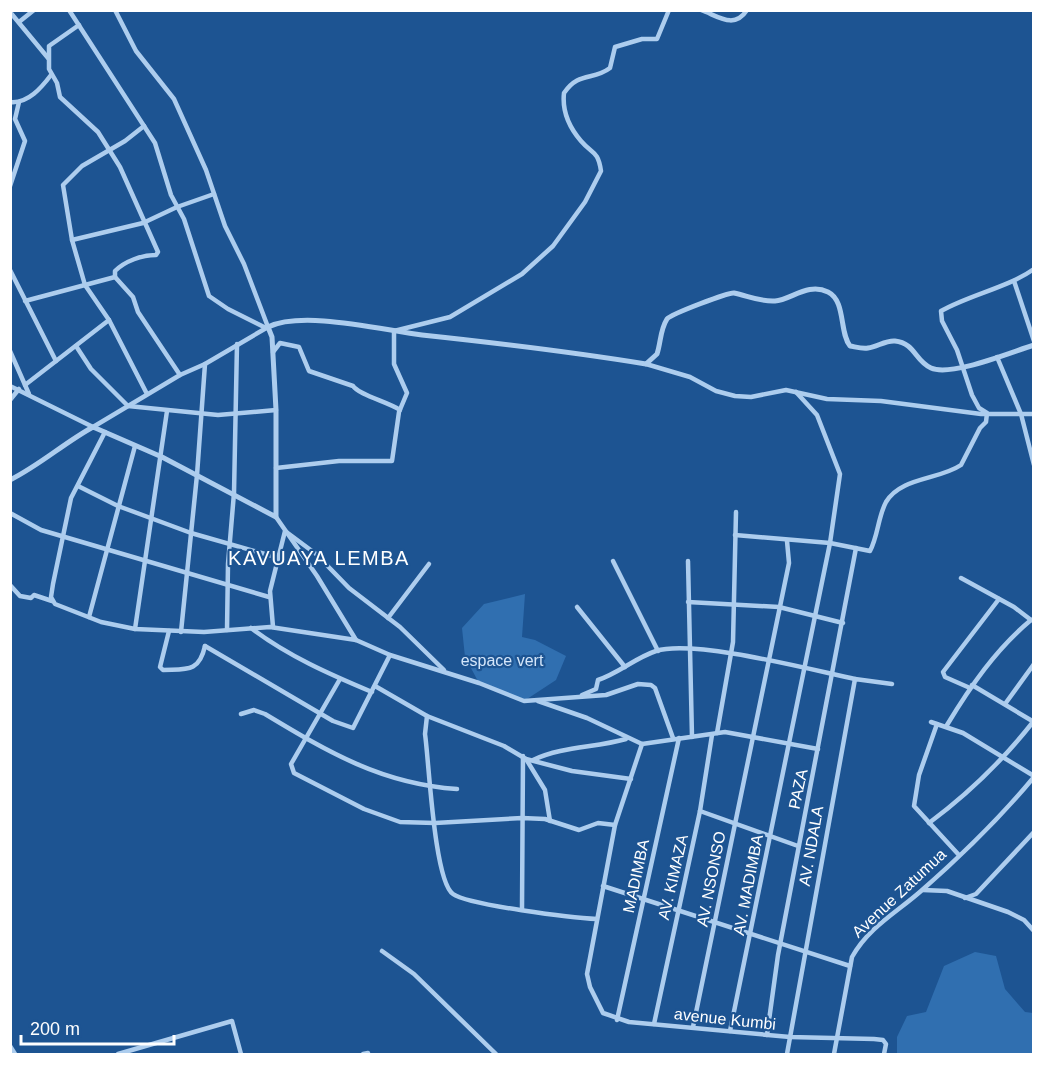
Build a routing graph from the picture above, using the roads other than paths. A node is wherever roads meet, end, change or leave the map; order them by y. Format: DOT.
graph roads {
  1 [pos="34,10"];
  2 [pos="69,10"];
  3 [pos="115,10"];
  4 [pos="669,10"];
  5 [pos="701,10"];
  6 [pos="747,10"];
  7 [pos="10,12"];
  8 [pos="19,22"];
  9 [pos="79,25"];
  10 [pos="48,59"];
  11 [pos="51,75"];
  12 [pos="10,102"];
  13 [pos="19,102"];
  14 [pos="144,126"];
  15 [pos="109,150"];
  16 [pos="10,186"];
  17 [pos="214,194"];
  18 [pos="177,207"];
  19 [pos="143,223"];
  20 [pos="72,240"];
  21 [pos="1034,269"];
  22 [pos="10,270"];
  23 [pos="115,277"];
  24 [pos="1014,281"];
  25 [pos="85,285"];
  26 [pos="25,301"];
  27 [pos="109,320"];
  28 [pos="267,327"];
  29 [pos="394,331"];
  30 [pos="1034,343"];
  31 [pos="237,344"];
  32 [pos="76,345"];
  33 [pos="10,351"];
  34 [pos="273,353"];
  35 [pos="997,357"];
  36 [pos="56,361"];
  37 [pos="205,364"];
  38 [pos="646,364"];
  39 [pos="963,366"];
  40 [pos="180,375"];
  41 [pos="25,385"];
  42 [pos="10,386"];
  43 [pos="19,389"];
  44 [pos="796,392"];
  45 [pos="28,394"];
  46 [pos="147,394"];
  47 [pos="10,400"];
  48 [pos="128,406"];
  49 [pos="276,410"];
  50 [pos="400,410"];
  51 [pos="167,411"];
  52 [pos="202,414"];
  53 [pos="236,414"];
  54 [pos="1021,414"];
  55 [pos="1034,414"];
  56 [pos="987,415"];
  57 [pos="93,427"];
  58 [pos="105,432"];
  59 [pos="135,446"];
  60 [pos="162,457"];
  61 [pos="1034,465"];
  62 [pos="276,468"];
  63 [pos="10,471"];
  64 [pos="198,475"];
  65 [pos="13,479"];
  66 [pos="78,486"];
  67 [pos="234,493"];
  68 [pos="118,506"];
  69 [pos="736,512"];
  70 [pos="10,513"];
  71 [pos="276,517"];
  72 [pos="152,519"];
  73 [pos="285,531"];
  74 [pos="191,533"];
  75 [pos="735,535"];
  76 [pos="63,536"];
  77 [pos="787,541"];
  78 [pos="830,543"];
  79 [pos="230,544"];
  80 [pos="856,548"];
  81 [pos="106,550"];
  82 [pos="279,558"];
  83 [pos="613,561"];
  84 [pos="688,561"];
  85 [pos="146,562"];
  86 [pos="429,564"];
  87 [pos="187,574"];
  88 [pos="961,578"];
  89 [pos="10,585"];
  90 [pos="228,587"];
  91 [pos="269,597"];
  92 [pos="999,599"];
  93 [pos="52,601"];
  94 [pos="688,602"];
  95 [pos="733,603"];
  96 [pos="577,607"];
  97 [pos="779,608"];
  98 [pos="89,617"];
  99 [pos="814,617"];
  100 [pos="388,618"];
  101 [pos="1032,620"];
  102 [pos="843,623"];
  103 [pos="273,627"];
  104 [pos="251,628"];
  105 [pos="135,629"];
  106 [pos="227,630"];
  107 [pos="169,631"];
  108 [pos="181,632"];
  109 [pos="356,640"];
  110 [pos="688,650"];
  111 [pos="658,651"];
  112 [pos="731,655"];
  113 [pos="390,656"];
  114 [pos="767,661"];
  115 [pos="1034,664"];
  116 [pos="625,667"];
  117 [pos="804,668"];
  118 [pos="444,670"];
  119 [pos="833,675"];
  120 [pos="340,679"];
  121 [pos="855,679"];
  122 [pos="892,684"];
  123 [pos="375,686"];
  124 [pos="971,686"];
  125 [pos="372,692"];
  126 [pos="577,698"];
  127 [pos="538,701"];
  128 [pos="1005,704"];
  129 [pos="321,713"];
  130 [pos="241,714"];
  131 [pos="427,716"];
  132 [pos="946,725"];
  133 [pos="715,734"];
  134 [pos="752,736"];
  135 [pos="692,737"];
  136 [pos="673,738"];
  137 [pos="679,738"];
  138 [pos="306,739"];
  139 [pos="626,739"];
  140 [pos="642,744"];
  141 [pos="788,744"];
  142 [pos="818,749"];
  143 [pos="1004,756"];
  144 [pos="524,758"];
  145 [pos="532,760"];
  146 [pos="1034,776"];
  147 [pos="631,779"];
  148 [pos="431,787"];
  149 [pos="457,789"];
  150 [pos="700,811"];
  151 [pos="522,818"];
  152 [pos="550,820"];
  153 [pos="435,823"];
  154 [pos="929,823"];
  155 [pos="735,824"];
  156 [pos="615,825"];
  157 [pos="1034,832"];
  158 [pos="769,836"];
  159 [pos="798,846"];
  160 [pos="958,854"];
  161 [pos="603,886"];
  162 [pos="923,890"];
  163 [pos="644,898"];
  164 [pos="962,898"];
  165 [pos="522,909"];
  166 [pos="677,909"];
  167 [pos="597,920"];
  168 [pos="716,922"];
  169 [pos="1034,931"];
  170 [pos="751,934"];
  171 [pos="780,944"];
  172 [pos="382,951"];
  173 [pos="805,952"];
  174 [pos="850,966"];
  175 [pos="617,1020"];
  176 [pos="654,1024"];
  177 [pos="693,1027"];
  178 [pos="730,1030"];
  179 [pos="767,1035"];
  180 [pos="790,1037"];
  181 [pos="837,1040"];
  182 [pos="10,1046"];
  183 [pos="15,1054"];
  184 [pos="118,1054"];
  185 [pos="241,1054"];
  186 [pos="496,1054"];
  187 [pos="787,1054"];
  188 [pos="834,1054"];
  189 [pos="884,1054"];
  1 -- 8 [label="street"];
  2 -- 9 [label="street"];
  3 -- 17 [label="street"];
  4 -- 29 [label="street"];
  5 -- 6 [label="street"];
  7 -- 8 [label="street"];
  8 -- 10 [label="street"];
  9 -- 10 [label="street"];
  9 -- 14 [label="street"];
  10 -- 11 [label="street"];
  11 -- 13 [label="street"];
  11 -- 15 [label="street"];
  12 -- 13 [label="street"];
  13 -- 16 [label="street"];
  14 -- 15 [label="street"];
  14 -- 18 [label="street"];
  15 -- 19 [label="street"];
  15 -- 20 [label="street"];
  17 -- 18 [label="street"];
  17 -- 28 [label="street"];
  18 -- 19 [label="street"];
  18 -- 28 [label="street"];
  19 -- 20 [label="street"];
  19 -- 23 [label="street"];
  20 -- 25 [label="street"];
  21 -- 24 [label="street"];
  22 -- 26 [label="street"];
  23 -- 25 [label="street"];
  23 -- 40 [label="street"];
  24 -- 30 [label="street"];
  24 -- 39 [label="street"];
  25 -- 26 [label="street"];
  25 -- 27 [label="street"];
  26 -- 36 [label="street"];
  27 -- 32 [label="street"];
  27 -- 46 [label="street"];
  28 -- 29 [label="street"];
  28 -- 31 [label="street"];
  28 -- 34 [label="street"];
  29 -- 38 [label="street"];
  29 -- 50 [label="street"];
  30 -- 35 [label="street"];
  31 -- 37 [label="street"];
  31 -- 53 [label="street"];
  32 -- 36 [label="street"];
  32 -- 48 [label="street"];
  33 -- 41 [label="street"];
  34 -- 49 [label="street"];
  34 -- 50 [label="street"];
  35 -- 39 [label="street"];
  35 -- 54 [label="street"];
  36 -- 41 [label="street"];
  37 -- 40 [label="street"];
  37 -- 52 [label="street"];
  38 -- 39 [label="street"];
  38 -- 44 [label="street"];
  39 -- 56 [label="street"];
  40 -- 46 [label="street"];
  41 -- 45 [label="street"];
  42 -- 43 [label="street"];
  43 -- 45 [label="street"];
  43 -- 47 [label="street"];
  44 -- 56 [label="street"];
  44 -- 78 [label="street, AV. MADIMBA"];
  45 -- 57 [label="street"];
  46 -- 48 [label="street"];
  48 -- 51 [label="street"];
  48 -- 57 [label="street"];
  49 -- 53 [label="street"];
  49 -- 62 [label="street"];
  50 -- 62 [label="street"];
  51 -- 52 [label="street"];
  51 -- 60 [label="street"];
  52 -- 53 [label="street"];
  52 -- 64 [label="street"];
  53 -- 67 [label="street"];
  54 -- 55 [label="street"];
  54 -- 56 [label="street"];
  54 -- 61 [label="street"];
  56 -- 80 [label="street"];
  57 -- 58 [label="street"];
  57 -- 65 [label="street"];
  58 -- 59 [label="street"];
  58 -- 66 [label="street"];
  59 -- 60 [label="street"];
  59 -- 68 [label="street"];
  60 -- 64 [label="street"];
  60 -- 72 [label="street"];
  62 -- 71 [label="street"];
  63 -- 65 [label="street"];
  64 -- 67 [label="street"];
  64 -- 74 [label="street"];
  66 -- 68 [label="street"];
  66 -- 76 [label="street"];
  67 -- 71 [label="street"];
  67 -- 79 [label="street"];
  68 -- 72 [label="street"];
  68 -- 81 [label="street"];
  69 -- 75 [label="street, AV. KIMAZA"];
  70 -- 76 [label="street"];
  71 -- 73 [label="street"];
  72 -- 74 [label="street"];
  72 -- 85 [label="street"];
  73 -- 82 [label="street"];
  73 -- 100 [label="street"];
  73 -- 109 [label="street"];
  74 -- 79 [label="street"];
  74 -- 87 [label="street"];
  75 -- 77 [label="street"];
  75 -- 95 [label="street, AV. KIMAZA"];
  76 -- 81 [label="street"];
  76 -- 93 [label="street"];
  77 -- 78 [label="street"];
  77 -- 97 [label="street, AV. NSONSO"];
  78 -- 80 [label="street"];
  78 -- 99 [label="street, AV. MADIMBA"];
  79 -- 82 [label="street"];
  79 -- 90 [label="street"];
  80 -- 102 [label="street, PAZA"];
  81 -- 85 [label="street"];
  81 -- 98 [label="street"];
  82 -- 91 [label="street"];
  83 -- 111 [label="street"];
  84 -- 94 [label="street"];
  85 -- 87 [label="street"];
  85 -- 105 [label="street"];
  86 -- 100 [label="street"];
  87 -- 90 [label="street"];
  87 -- 108 [label="street"];
  88 -- 92 [label="street"];
  89 -- 93 [label="street"];
  90 -- 91 [label="street"];
  90 -- 106 [label="street"];
  91 -- 103 [label="street"];
  92 -- 101 [label="street"];
  92 -- 124 [label="street"];
  93 -- 98 [label="street"];
  94 -- 95 [label="street"];
  94 -- 110 [label="street"];
  95 -- 97 [label="street"];
  95 -- 112 [label="street, AV. KIMAZA"];
  96 -- 116 [label="street"];
  97 -- 99 [label="street"];
  97 -- 114 [label="street, AV. NSONSO"];
  98 -- 105 [label="street"];
  99 -- 102 [label="street"];
  99 -- 117 [label="street, AV. MADIMBA"];
  100 -- 118 [label="street"];
  101 -- 124 [label="street"];
  102 -- 119 [label="street, PAZA"];
  103 -- 104 [label="street"];
  103 -- 109 [label="street"];
  104 -- 106 [label="street"];
  104 -- 120 [label="street"];
  105 -- 107 [label="street"];
  106 -- 108 [label="street"];
  107 -- 108 [label="street"];
  107 -- 129 [label="street"];
  109 -- 113 [label="street"];
  110 -- 111 [label="street"];
  110 -- 112 [label="street"];
  110 -- 135 [label="street"];
  111 -- 116 [label="street"];
  112 -- 114 [label="street"];
  112 -- 133 [label="street, AV. KIMAZA"];
  113 -- 123 [label="street"];
  113 -- 127 [label="street"];
  114 -- 117 [label="street"];
  114 -- 134 [label="street, AV. NSONSO"];
  115 -- 128 [label="street"];
  116 -- 126 [label="street"];
  117 -- 119 [label="street"];
  117 -- 141 [label="street, AV. MADIMBA"];
  119 -- 121 [label="street"];
  119 -- 142 [label="street, PAZA"];
  120 -- 125 [label="street"];
  120 -- 129 [label="street"];
  121 -- 122 [label="street"];
  121 -- 173 [label="street, AV. NDALA"];
  123 -- 125 [label="street"];
  123 -- 131 [label="street"];
  124 -- 128 [label="street"];
  124 -- 132 [label="street"];
  125 -- 129 [label="street"];
  126 -- 127 [label="street"];
  126 -- 136 [label="street"];
  127 -- 139 [label="street"];
  128 -- 143 [label="street"];
  129 -- 138 [label="street"];
  130 -- 138 [label="street"];
  131 -- 144 [label="street"];
  131 -- 148 [label="street"];
  132 -- 143 [label="street"];
  132 -- 154 [label="street"];
  133 -- 134 [label="street"];
  133 -- 135 [label="street"];
  133 -- 150 [label="street, AV. KIMAZA"];
  134 -- 141 [label="street"];
  134 -- 155 [label="street, AV. NSONSO"];
  135 -- 137 [label="street"];
  136 -- 137 [label="street"];
  136 -- 140 [label="street"];
  137 -- 163 [label="street, MADIMBA"];
  138 -- 148 [label="street"];
  138 -- 153 [label="street"];
  139 -- 140 [label="street"];
  139 -- 145 [label="street"];
  140 -- 147 [label="street"];
  141 -- 142 [label="street"];
  141 -- 158 [label="street, AV. MADIMBA"];
  142 -- 159 [label="street, PAZA"];
  143 -- 146 [label="street"];
  143 -- 154 [label="street"];
  144 -- 145 [label="street"];
  144 -- 151 [label="street"];
  144 -- 152 [label="street"];
  145 -- 147 [label="street"];
  146 -- 160 [label="street, Avenue Zatumua"];
  147 -- 156 [label="street"];
  148 -- 149 [label="street"];
  148 -- 153 [label="street"];
  150 -- 155 [label="street"];
  150 -- 166 [label="street, AV. KIMAZA"];
  151 -- 152 [label="street"];
  151 -- 153 [label="street"];
  151 -- 165 [label="street"];
  152 -- 156 [label="street"];
  153 -- 165 [label="street"];
  154 -- 160 [label="street"];
  155 -- 158 [label="street"];
  155 -- 168 [label="street, AV. NSONSO"];
  156 -- 161 [label="street"];
  157 -- 164 [label="street"];
  158 -- 159 [label="street"];
  158 -- 170 [label="street, AV. MADIMBA"];
  159 -- 171 [label="street, PAZA"];
  160 -- 162 [label="street, Avenue Zatumua"];
  161 -- 163 [label="street"];
  161 -- 167 [label="street"];
  162 -- 164 [label="street"];
  162 -- 174 [label="street, Avenue Zatumua"];
  163 -- 166 [label="street"];
  163 -- 175 [label="street, MADIMBA"];
  164 -- 169 [label="street"];
  165 -- 167 [label="street"];
  166 -- 168 [label="street"];
  166 -- 176 [label="street, AV. KIMAZA"];
  167 -- 175 [label="street"];
  168 -- 170 [label="street"];
  168 -- 177 [label="street, AV. NSONSO"];
  170 -- 171 [label="street"];
  170 -- 178 [label="street, AV. MADIMBA"];
  171 -- 173 [label="street"];
  171 -- 179 [label="street, PAZA"];
  172 -- 186 [label="street"];
  173 -- 174 [label="street"];
  173 -- 180 [label="street, AV. NDALA"];
  174 -- 181 [label="street, Avenue Zatumua"];
  175 -- 176 [label="street, avenue Kumbi"];
  176 -- 177 [label="street, avenue Kumbi"];
  177 -- 178 [label="street, avenue Kumbi"];
  178 -- 179 [label="street, avenue Kumbi"];
  179 -- 180 [label="street, avenue Kumbi"];
  180 -- 181 [label="street, avenue Kumbi"];
  180 -- 187 [label="street, AV. NDALA"];
  181 -- 188 [label="street, Avenue Zatumua"];
  181 -- 189 [label="street, avenue Kumbi"];
  182 -- 183 [label="street"];
  184 -- 185 [label="street"];
}
